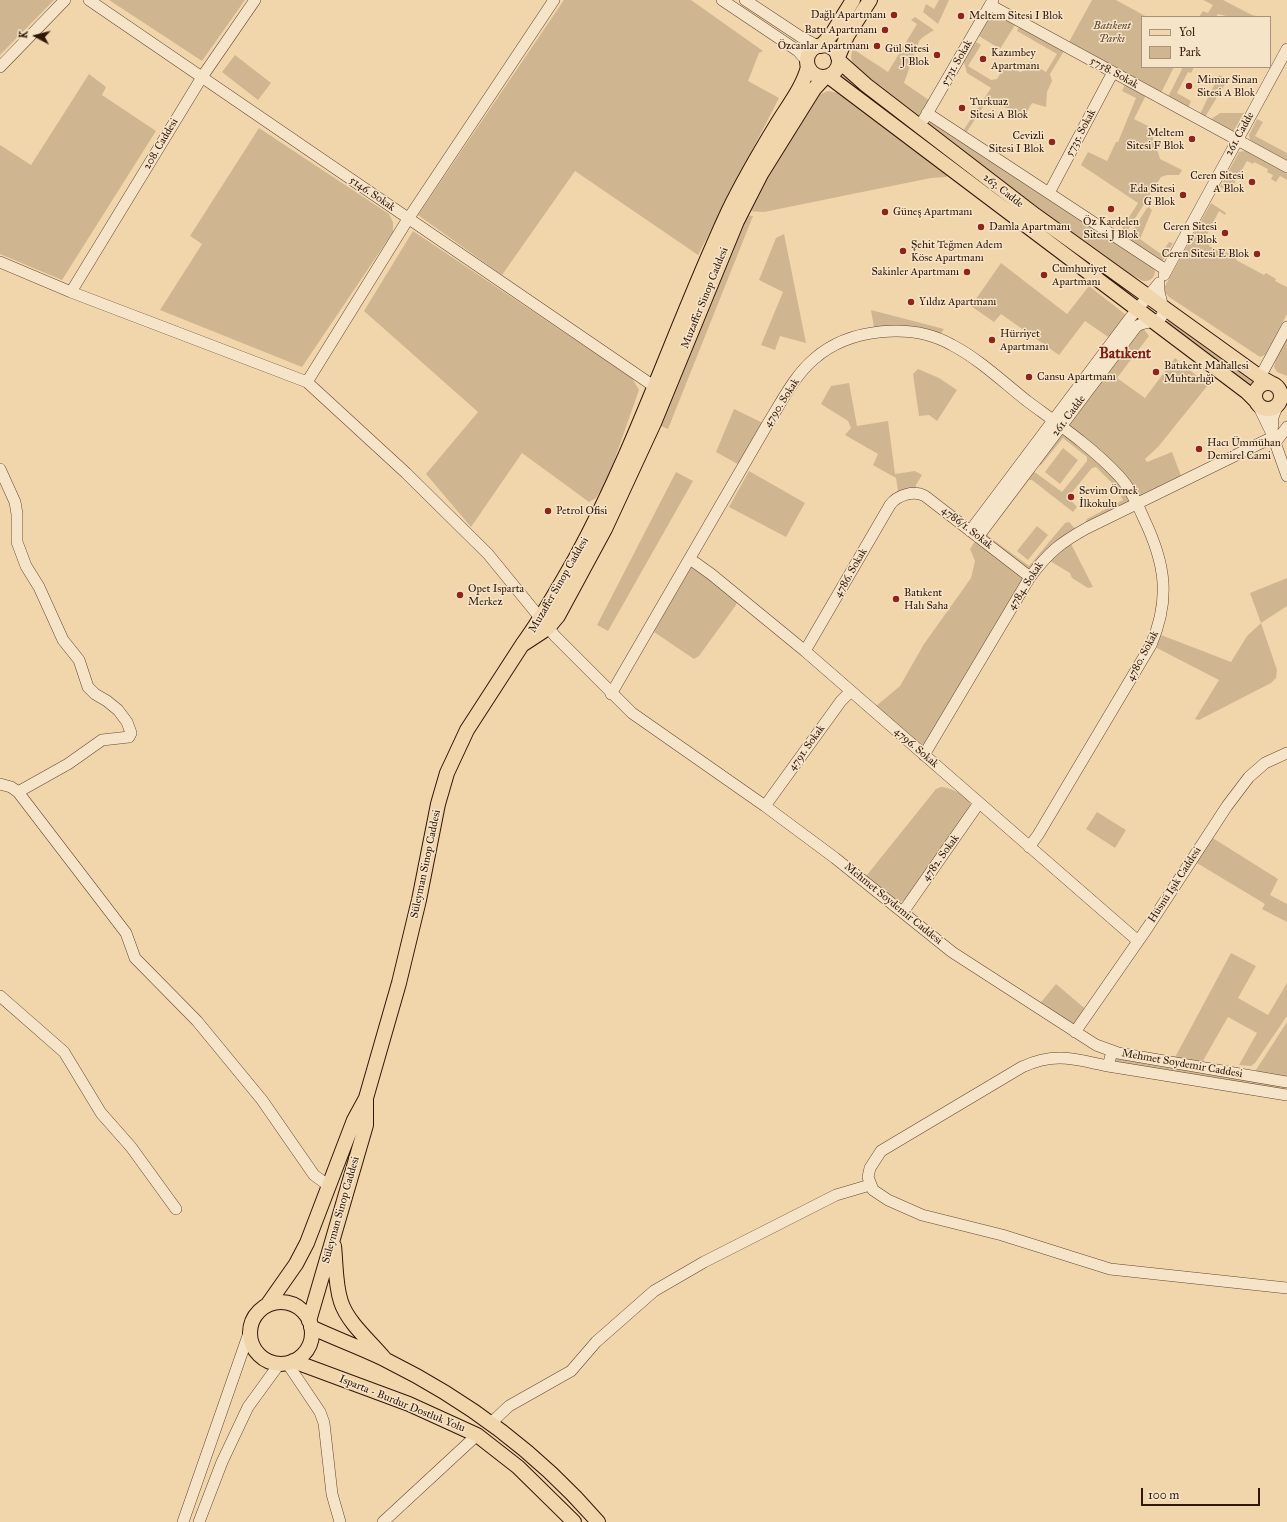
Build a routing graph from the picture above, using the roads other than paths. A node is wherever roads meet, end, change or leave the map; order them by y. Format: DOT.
graph roads {
  1 [pos="65,0"];
  2 [pos="89,0"];
  3 [pos="255,0"];
  4 [pos="554,0"];
  5 [pos="722,0"];
  6 [pos="745,0"];
  7 [pos="853,0"];
  8 [pos="870,0"];
  9 [pos="992,3"];
  10 [pos="820,46"];
  11 [pos="1287,49"];
  12 [pos="838,59"];
  13 [pos="808,64"];
  14 [pos="0,66"];
  15 [pos="1113,72"];
  16 [pos="826,76"];
  17 [pos="202,77"];
  18 [pos="927,113"];
  19 [pos="920,126"];
  20 [pos="1237,140"];
  21 [pos="1287,167"];
  22 [pos="1049,193"];
  23 [pos="408,219"];
  24 [pos="0,262"];
  25 [pos="1166,270"];
  26 [pos="1159,283"];
  27 [pos="71,292"];
  28 [pos="1148,297"];
  29 [pos="1163,308"];
  30 [pos="1137,309"];
  31 [pos="1153,321"];
  32 [pos="1287,327"];
  33 [pos="1268,381"];
  34 [pos="307,382"];
  35 [pos="655,387"];
  36 [pos="1287,387"];
  37 [pos="1282,402"];
  38 [pos="1257,403"];
  39 [pos="1057,424"];
  40 [pos="1287,427"];
  41 [pos="1273,438"];
  42 [pos="0,469"];
  43 [pos="1287,476"];
  44 [pos="899,497"];
  45 [pos="1138,503"];
  46 [pos="974,534"];
  47 [pos="690,559"];
  48 [pos="1030,577"];
  49 [pos="544,624"];
  50 [pos="522,645"];
  51 [pos="805,651"];
  52 [pos="851,691"];
  53 [pos="611,694"];
  54 [pos="1287,753"];
  55 [pos="924,755"];
  56 [pos="0,784"];
  57 [pos="18,792"];
  58 [pos="979,803"];
  59 [pos="765,806"];
  60 [pos="1029,847"];
  61 [pos="903,912"];
  62 [pos="1138,941"];
  63 [pos="0,996"];
  64 [pos="1076,1032"];
  65 [pos="1112,1052"];
  66 [pos="1108,1066"];
  67 [pos="1287,1082"];
  68 [pos="1287,1095"];
  69 [pos="366,1098"];
  70 [pos="870,1185"];
  71 [pos="329,1186"];
  72 [pos="176,1209"];
  73 [pos="333,1238"];
  74 [pos="1287,1288"];
  75 [pos="268,1304"];
  76 [pos="310,1324"];
  77 [pos="250,1330"];
  78 [pos="386,1360"];
  79 [pos="286,1362"];
  80 [pos="491,1423"];
  81 [pos="477,1435"];
  82 [pos="183,1522"];
  83 [pos="199,1522"];
  84 [pos="340,1522"];
  85 [pos="383,1522"];
  86 [pos="574,1522"];
  87 [pos="598,1522"];
  1 -- 14 [label="street"];
  2 -- 17 [label="street, 5146. Sokak"];
  3 -- 17 [label="street, 208. Caddesi"];
  4 -- 23 [label="street"];
  5 -- 13 [label="street"];
  6 -- 10 [label="street"];
  7 -- 10 [label="main road"];
  8 -- 12 [label="main road"];
  9 -- 15 [label="street, 5758. Sokak"];
  9 -- 18 [label="street, 5731. Sokak"];
  10 -- 12 [label="main road"];
  10 -- 13 [label="main road"];
  11 -- 20 [label="street, 261. Cadde"];
  12 -- 16 [label="main road"];
  12 -- 19 [label="main road, 263. Cadde"];
  13 -- 16 [label="main road"];
  13 -- 35 [label="main road, Muzaffer Sinop Caddesi"];
  15 -- 20 [label="street, 5758. Sokak"];
  15 -- 22 [label="street, 5735. Sokak"];
  16 -- 30 [label="main road, 263. Cadde"];
  16 -- 49 [label="main road, Muzaffer Sinop Caddesi"];
  17 -- 23 [label="street, 5146. Sokak"];
  17 -- 27 [label="street, 208. Caddesi"];
  18 -- 19 [label="street, 5731. Sokak"];
  18 -- 22 [label="street"];
  19 -- 28 [label="main road, 263. Cadde"];
  20 -- 21 [label="street, 5758. Sokak"];
  20 -- 25 [label="street, 261. Cadde"];
  22 -- 25 [label="street"];
  23 -- 34 [label="street"];
  23 -- 35 [label="street, 5146. Sokak"];
  24 -- 27 [label="street"];
  25 -- 26 [label="street, 261. Cadde"];
  26 -- 28 [label="street, 261. Cadde"];
  26 -- 29 [label="street"];
  27 -- 34 [label="street"];
  28 -- 29 [label="main road, 263. Cadde"];
  28 -- 30 [label="street, 261. Cadde"];
  29 -- 31 [label="street, 261. Cadde"];
  29 -- 33 [label="main road, 263. Cadde"];
  30 -- 31 [label="main road, 263. Cadde"];
  30 -- 39 [label="street, 261. Cadde"];
  31 -- 38 [label="main road, 263. Cadde"];
  31 -- 39 [label="street, 261. Cadde"];
  32 -- 33 [label="street"];
  33 -- 36 [label="main road, 263. Cadde"];
  33 -- 37 [label="main road"];
  33 -- 38 [label="main road"];
  34 -- 49 [label="street, Mehmet Soydemir Caddesi"];
  35 -- 49 [label="main road, Muzaffer Sinop Caddesi"];
  37 -- 38 [label="main road"];
  37 -- 41 [label="street"];
  38 -- 41 [label="street"];
  39 -- 45 [label="street, 4780. Sokak"];
  39 -- 46 [label="street, 261. Cadde"];
  39 -- 47 [label="street, 4790. Sokak"];
  40 -- 41 [label="street"];
  41 -- 43 [label="street"];
  41 -- 45 [label="street, 4784. Sokak"];
  42 -- 57 [label="street"];
  44 -- 46 [label="street, 4786/1. Sokak"];
  44 -- 51 [label="street, 4786. Sokak"];
  45 -- 48 [label="street, 4784. Sokak"];
  45 -- 60 [label="street, 4780. Sokak"];
  46 -- 48 [label="street, 4786/1. Sokak"];
  47 -- 51 [label="street, 4796. Sokak"];
  47 -- 53 [label="street, 4790. Sokak"];
  48 -- 55 [label="street, 4784. Sokak"];
  49 -- 50 [label="main road, Muzaffer Sinop Caddesi"];
  49 -- 53 [label="street, Mehmet Soydemir Caddesi"];
  50 -- 69 [label="main road, Süleyman Sinop Caddesi"];
  51 -- 52 [label="street, 4796. Sokak"];
  52 -- 55 [label="street, 4796. Sokak"];
  52 -- 59 [label="street, 4791. Sokak"];
  53 -- 59 [label="street, Mehmet Soydemir Caddesi"];
  54 -- 62 [label="street, Hüsnü Işık Caddesi"];
  55 -- 58 [label="street, 4796. Sokak"];
  56 -- 57 [label="street"];
  57 -- 71 [label="street"];
  58 -- 60 [label="street, 4796. Sokak"];
  58 -- 61 [label="street, 4782. Sokak"];
  59 -- 61 [label="street, Mehmet Soydemir Caddesi"];
  60 -- 62 [label="street, 4796. Sokak"];
  61 -- 64 [label="street, Mehmet Soydemir Caddesi"];
  62 -- 64 [label="street, Hüsnü Işık Caddesi"];
  63 -- 72 [label="street"];
  64 -- 65 [label="street, Mehmet Soydemir Caddesi"];
  65 -- 66 [label="street"];
  65 -- 67 [label="street, Mehmet Soydemir Caddesi"];
  66 -- 68 [label="street"];
  66 -- 70 [label="street"];
  69 -- 71 [label="main road, Süleyman Sinop Caddesi"];
  69 -- 73 [label="main road, Süleyman Sinop Caddesi"];
  70 -- 74 [label="street"];
  70 -- 80 [label="street"];
  71 -- 75 [label="main road, Süleyman Sinop Caddesi"];
  73 -- 76 [label="main road, Süleyman Sinop Caddesi"];
  73 -- 78 [label="main road"];
  75 -- 76 [label="main road"];
  75 -- 77 [label="main road"];
  76 -- 78 [label="main road, Isparta - Burdur Dostluk Yolu"];
  76 -- 79 [label="main road"];
  77 -- 79 [label="main road"];
  77 -- 82 [label="street"];
  78 -- 80 [label="main road, Isparta - Burdur Dostluk Yolu"];
  79 -- 81 [label="main road, Isparta - Burdur Dostluk Yolu"];
  79 -- 83 [label="street"];
  79 -- 84 [label="street"];
  80 -- 87 [label="main road, Isparta - Burdur Dostluk Yolu"];
  81 -- 85 [label="street"];
  81 -- 86 [label="main road, Isparta - Burdur Dostluk Yolu"];
}
